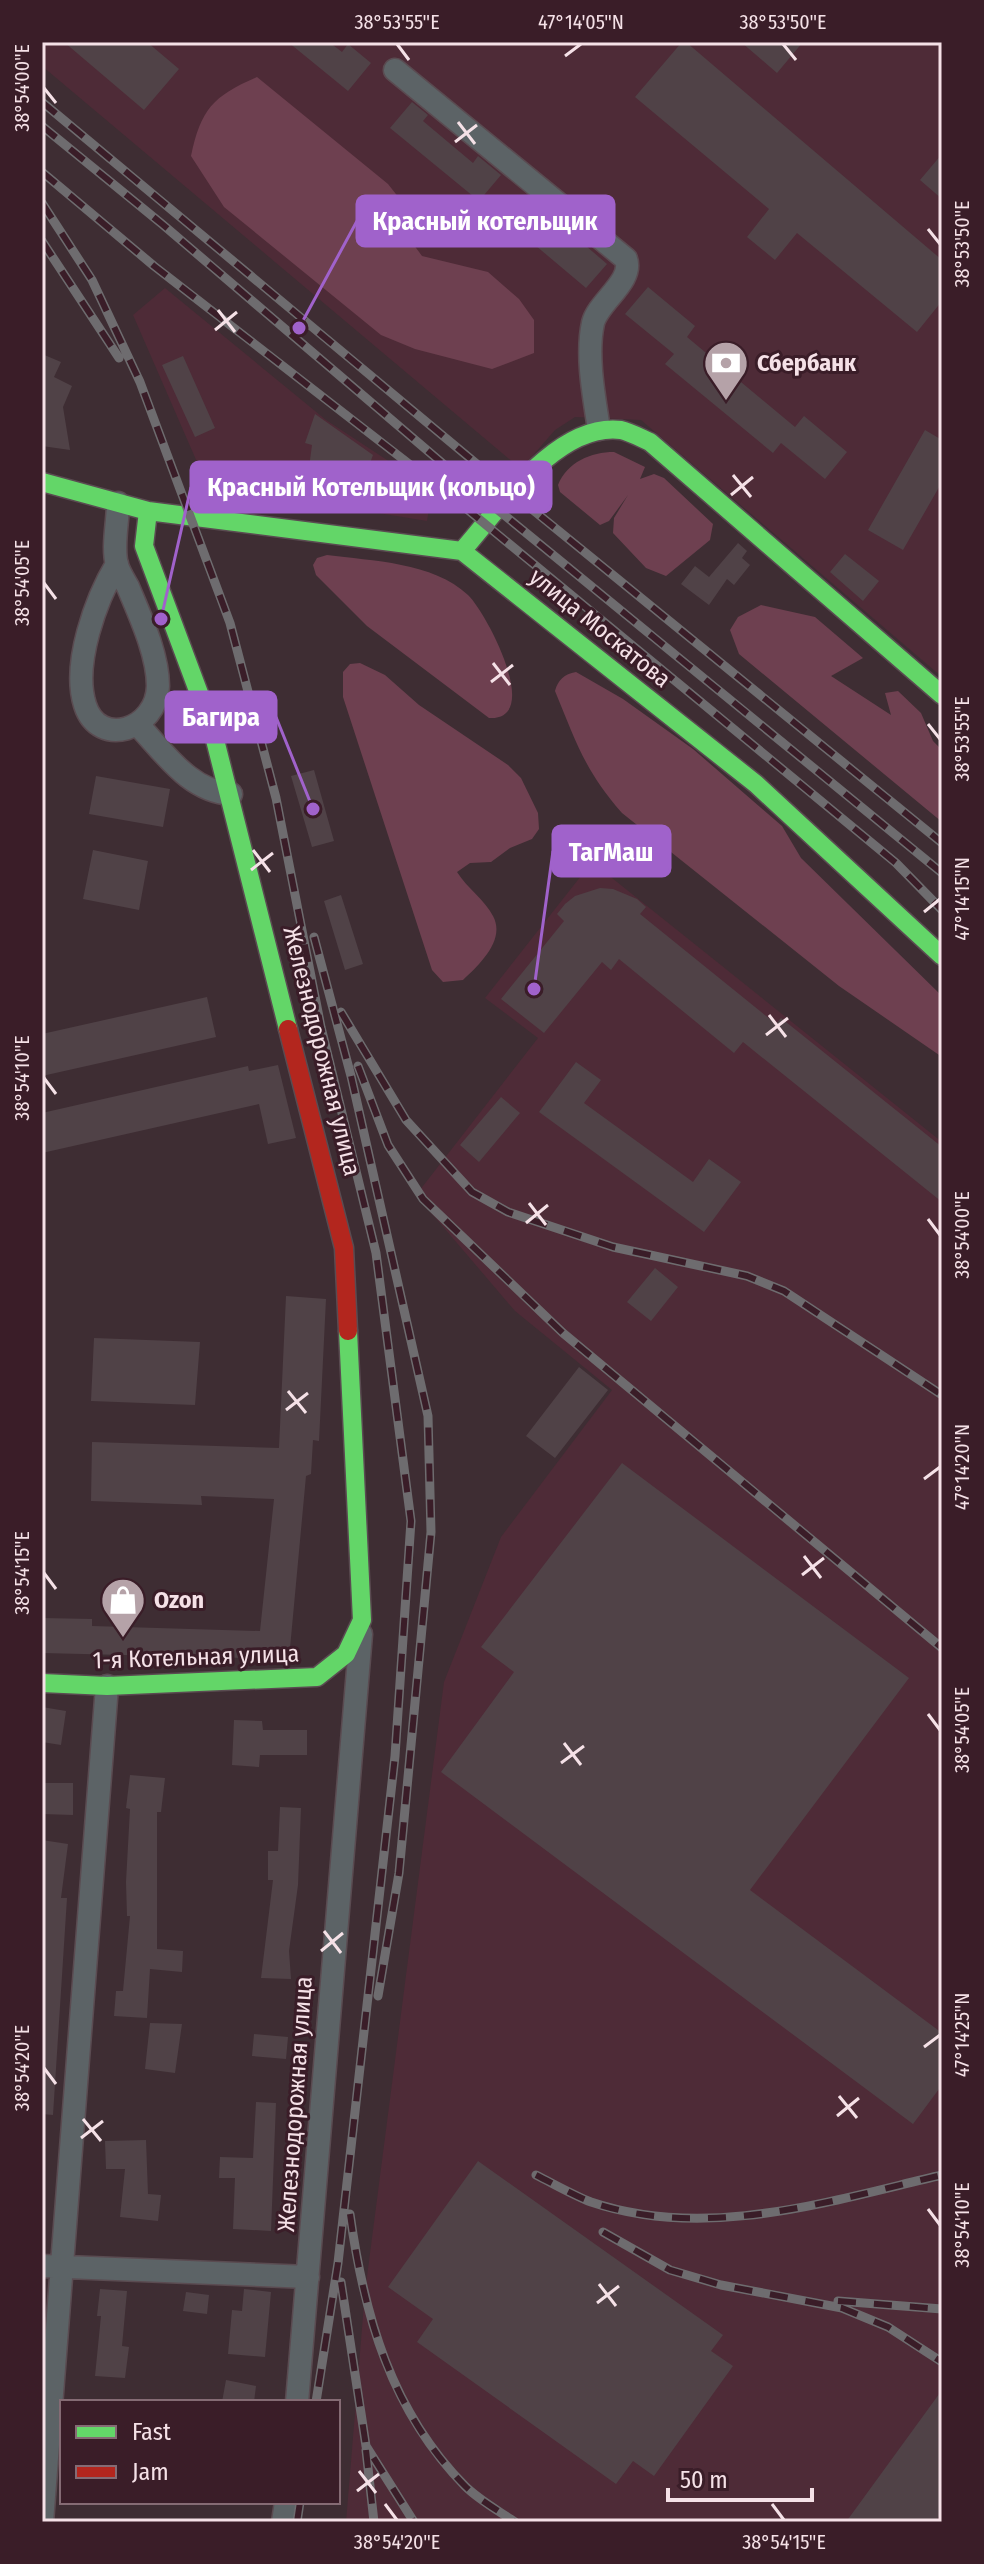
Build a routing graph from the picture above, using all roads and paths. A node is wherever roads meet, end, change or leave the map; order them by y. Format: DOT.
graph roads {
  1 [pos="395,70"];
  2 [pos="599,429"];
  3 [pos="42,482"];
  4 [pos="118,503"];
  5 [pos="148,511"];
  6 [pos="462,551"];
  7 [pos="117,564"];
  8 [pos="942,695"];
  9 [pos="138,725"];
  10 [pos="231,794"];
  11 [pos="942,956"];
  12 [pos="362,1620"];
  13 [pos="344,1657"];
  14 [pos="42,1683"];
  15 [pos="107,1686"];
  16 [pos="52,2266"];
  17 [pos="308,2277"];
  18 [pos="297,2400"];
  19 [pos="42,2522"];
  1 -- 2 [label="street"];
  2 -- 6 [label="main road"];
  2 -- 8 [label="main road"];
  3 -- 4 [label="main road"];
  4 -- 5 [label="main road"];
  4 -- 7 [label="street"];
  5 -- 6 [label="main road"];
  5 -- 10 [label="main road, Железнодорожная улица"];
  6 -- 11 [label="main road, улица Москатова"];
  7 -- 9 [label="street"];
  7 -- 9 [label="street"];
  9 -- 10 [label="street"];
  10 -- 12 [label="main road, Железнодорожная улица"];
  12 -- 13 [label="main road, Железнодорожная улица"];
  12 -- 17 [label="street, Железнодорожная улица"];
  13 -- 15 [label="main road, 1-я Котельная улица"];
  14 -- 15 [label="main road, 1-я Котельная улица"];
  15 -- 16 [label="street"];
  16 -- 17 [label="street"];
  16 -- 19 [label="street"];
  17 -- 18 [label="street, Железнодорожная улица"];
}
